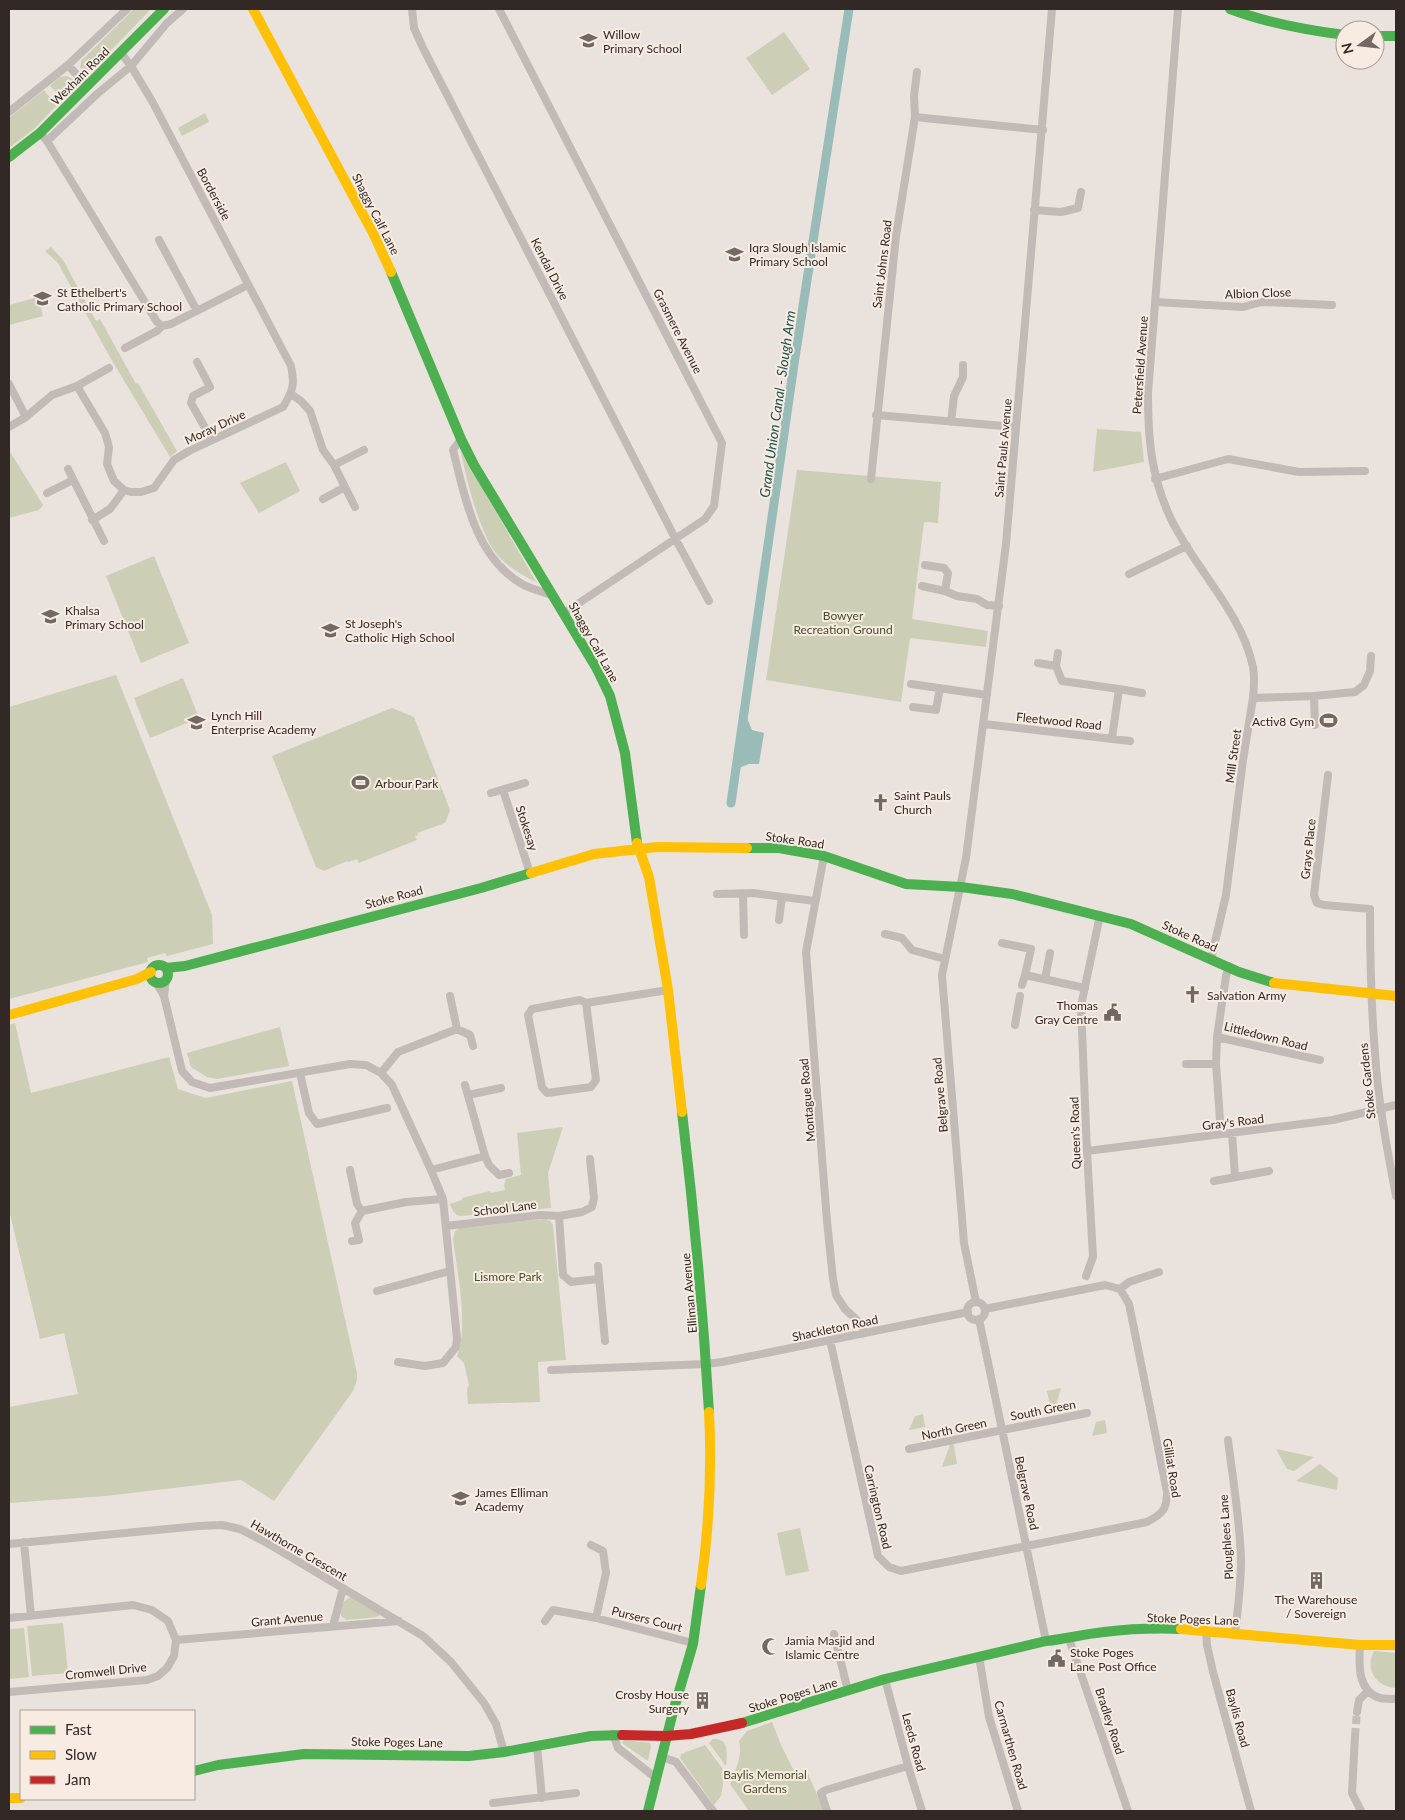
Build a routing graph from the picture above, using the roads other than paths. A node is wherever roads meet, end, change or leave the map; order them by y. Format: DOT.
graph roads {
  1 [pos="127,9"];
  2 [pos="164,9"];
  3 [pos="182,9"];
  4 [pos="254,9"];
  5 [pos="412,9"];
  6 [pos="499,9"];
  7 [pos="1052,9"];
  8 [pos="1178,9"];
  9 [pos="1230,9"];
  10 [pos="1335,34"];
  11 [pos="120,53"];
  12 [pos="68,65"];
  13 [pos="131,66"];
  14 [pos="917,72"];
  15 [pos="87,86"];
  16 [pos="9,112"];
  17 [pos="914,117"];
  18 [pos="1042,130"];
  19 [pos="44,137"];
  20 [pos="9,157"];
  21 [pos="1081,192"];
  22 [pos="1034,210"];
  23 [pos="159,240"];
  24 [pos="248,285"];
  25 [pos="1155,302"];
  26 [pos="1332,305"];
  27 [pos="197,312"];
  28 [pos="162,326"];
  29 [pos="125,348"];
  30 [pos="197,362"];
  31 [pos="963,365"];
  32 [pos="109,368"];
  33 [pos="9,384"];
  34 [pos="77,386"];
  35 [pos="291,394"];
  36 [pos="876,415"];
  37 [pos="26,417"];
  38 [pos="951,422"];
  39 [pos="9,427"];
  40 [pos="1016,427"];
  41 [pos="461,439"];
  42 [pos="212,440"];
  43 [pos="364,450"];
  44 [pos="334,465"];
  45 [pos="68,469"];
  46 [pos="1366,471"];
  47 [pos="871,479"];
  48 [pos="73,480"];
  49 [pos="1155,480"];
  50 [pos="345,487"];
  51 [pos="124,490"];
  52 [pos="47,493"];
  53 [pos="323,499"];
  54 [pos="355,507"];
  55 [pos="92,520"];
  56 [pos="675,538"];
  57 [pos="104,541"];
  58 [pos="1187,546"];
  59 [pos="924,565"];
  60 [pos="1129,574"];
  61 [pos="922,586"];
  62 [pos="944,591"];
  63 [pos="554,596"];
  64 [pos="709,601"];
  65 [pos="999,606"];
  66 [pos="564,613"];
  67 [pos="1058,653"];
  68 [pos="1371,656"];
  69 [pos="1038,663"];
  70 [pos="1056,666"];
  71 [pos="911,684"];
  72 [pos="940,688"];
  73 [pos="1119,689"];
  74 [pos="1142,693"];
  75 [pos="987,695"];
  76 [pos="1314,696"];
  77 [pos="1253,698"];
  78 [pos="913,707"];
  79 [pos="984,724"];
  80 [pos="1315,725"];
  81 [pos="1112,738"];
  82 [pos="1130,741"];
  83 [pos="1328,775"];
  84 [pos="525,783"];
  85 [pos="503,790"];
  86 [pos="492,793"];
  87 [pos="638,848"];
  88 [pos="824,856"];
  89 [pos="530,873"];
  90 [pos="961,887"];
  91 [pos="717,894"];
  92 [pos="743,894"];
  93 [pos="782,897"];
  94 [pos="815,901"];
  95 [pos="1370,909"];
  96 [pos="1100,915"];
  97 [pos="779,920"];
  98 [pos="885,934"];
  99 [pos="744,935"];
  100 [pos="1002,943"];
  101 [pos="1050,953"];
  102 [pos="945,959"];
  103 [pos="1211,959"];
  104 [pos="1229,966"];
  105 [pos="1025,975"];
  106 [pos="160,976"];
  107 [pos="1045,979"];
  108 [pos="1022,985"];
  109 [pos="1085,988"];
  110 [pos="668,990"];
  111 [pos="1372,993"];
  112 [pos="450,996"];
  113 [pos="1020,996"];
  114 [pos="1396,996"];
  115 [pos="586,1003"];
  116 [pos="9,1015"];
  117 [pos="1015,1025"];
  118 [pos="458,1029"];
  119 [pos="1216,1037"];
  120 [pos="473,1046"];
  121 [pos="1320,1060"];
  122 [pos="1186,1064"];
  123 [pos="1216,1064"];
  124 [pos="300,1073"];
  125 [pos="381,1073"];
  126 [pos="465,1085"];
  127 [pos="501,1088"];
  128 [pos="468,1095"];
  129 [pos="1396,1105"];
  130 [pos="387,1108"];
  131 [pos="1381,1109"];
  132 [pos="1220,1134"];
  133 [pos="1232,1134"];
  134 [pos="1087,1151"];
  135 [pos="485,1156"];
  136 [pos="590,1159"];
  137 [pos="350,1170"];
  138 [pos="431,1170"];
  139 [pos="1269,1172"];
  140 [pos="509,1173"];
  141 [pos="1235,1178"];
  142 [pos="1214,1182"];
  143 [pos="1396,1196"];
  144 [pos="443,1199"];
  145 [pos="362,1211"];
  146 [pos="559,1216"];
  147 [pos="446,1226"];
  148 [pos="352,1241"];
  149 [pos="598,1266"];
  150 [pos="450,1271"];
  151 [pos="1159,1272"];
  152 [pos="1086,1276"];
  153 [pos="598,1279"];
  154 [pos="1120,1289"];
  155 [pos="377,1291"];
  156 [pos="976,1302"];
  157 [pos="985,1309"];
  158 [pos="968,1312"];
  159 [pos="979,1319"];
  160 [pos="864,1333"];
  161 [pos="830,1340"];
  162 [pos="605,1341"];
  163 [pos="398,1362"];
  164 [pos="707,1364"];
  165 [pos="551,1370"];
  166 [pos="1087,1413"];
  167 [pos="1002,1430"];
  168 [pos="1228,1440"];
  169 [pos="909,1450"];
  170 [pos="24,1542"];
  171 [pos="9,1544"];
  172 [pos="591,1545"];
  173 [pos="1026,1546"];
  174 [pos="343,1588"];
  175 [pos="31,1616"];
  176 [pos="9,1618"];
  177 [pos="596,1618"];
  178 [pos="399,1621"];
  179 [pos="545,1621"];
  180 [pos="333,1626"];
  181 [pos="1206,1630"];
  182 [pos="1235,1633"];
  183 [pos="834,1634"];
  184 [pos="1070,1639"];
  185 [pos="176,1640"];
  186 [pos="1046,1641"];
  187 [pos="693,1643"];
  188 [pos="1360,1645"];
  189 [pos="1396,1645"];
  190 [pos="979,1656"];
  191 [pos="885,1679"];
  192 [pos="848,1691"];
  193 [pos="1368,1691"];
  194 [pos="9,1692"];
  195 [pos="1396,1699"];
  196 [pos="1357,1712"];
  197 [pos="613,1734"];
  198 [pos="666,1736"];
  199 [pos="1355,1736"];
  200 [pos="537,1746"];
  201 [pos="504,1752"];
  202 [pos="662,1757"];
  203 [pos="908,1766"];
  204 [pos="195,1771"];
  205 [pos="657,1779"];
  206 [pos="576,1793"];
  207 [pos="542,1798"];
  208 [pos="493,1803"];
  209 [pos="648,1811"];
  210 [pos="713,1811"];
  211 [pos="827,1811"];
  212 [pos="922,1811"];
  213 [pos="1018,1811"];
  214 [pos="1128,1811"];
  215 [pos="1251,1811"];
  216 [pos="1361,1811"];
  1 -- 12 [label="street"];
  2 -- 11 [label="street, Wexham Road"];
  3 -- 13 [label="street"];
  4 -- 41 [label="street, Shaggy Calf Lane"];
  5 -- 56 [label="street, Kendal Drive"];
  6 -- 56 [label="street, Grasmere Avenue"];
  7 -- 18 [label="street, Saint Pauls Avenue"];
  8 -- 25 [label="street, Petersfield Avenue"];
  9 -- 10 [label="street"];
  11 -- 13 [label="street, Borderside"];
  11 -- 15 [label="street, Wexham Road"];
  12 -- 15 [label="street"];
  12 -- 16 [label="street"];
  13 -- 19 [label="street"];
  13 -- 24 [label="street, Borderside"];
  14 -- 17 [label="street, Saint Johns Road"];
  15 -- 19 [label="street, Wexham Road"];
  17 -- 18 [label="street"];
  17 -- 36 [label="street, Saint Johns Road"];
  18 -- 22 [label="street, Saint Pauls Avenue"];
  19 -- 20 [label="street, Wexham Road"];
  19 -- 28 [label="street"];
  21 -- 22 [label="street"];
  22 -- 40 [label="street, Saint Pauls Avenue"];
  23 -- 27 [label="street"];
  24 -- 27 [label="street"];
  24 -- 35 [label="street"];
  25 -- 26 [label="street, Albion Close"];
  25 -- 49 [label="street, Petersfield Avenue"];
  27 -- 28 [label="street"];
  28 -- 29 [label="street"];
  30 -- 42 [label="street"];
  31 -- 38 [label="street"];
  32 -- 34 [label="street"];
  33 -- 37 [label="street"];
  34 -- 37 [label="street"];
  34 -- 51 [label="street"];
  35 -- 42 [label="street, Moray Drive"];
  35 -- 44 [label="street"];
  36 -- 38 [label="street"];
  36 -- 47 [label="street, Saint Johns Road"];
  37 -- 39 [label="street"];
  38 -- 40 [label="street"];
  40 -- 65 [label="street, Saint Pauls Avenue"];
  41 -- 63 [label="street, Shaggy Calf Lane"];
  41 -- 63 [label="street, Shaggy Calf Lane"];
  42 -- 51 [label="street, Moray Drive"];
  43 -- 44 [label="street"];
  44 -- 50 [label="street"];
  45 -- 48 [label="street"];
  46 -- 49 [label="street"];
  48 -- 52 [label="street"];
  48 -- 55 [label="street"];
  49 -- 58 [label="street, Petersfield Avenue"];
  50 -- 53 [label="street"];
  50 -- 54 [label="street"];
  51 -- 55 [label="street"];
  55 -- 57 [label="street"];
  56 -- 64 [label="street, Kendal Drive"];
  56 -- 66 [label="street, Grasmere Avenue"];
  58 -- 60 [label="street"];
  58 -- 77 [label="street, Petersfield Avenue"];
  59 -- 62 [label="street"];
  61 -- 62 [label="street"];
  62 -- 65 [label="street"];
  63 -- 66 [label="street, Shaggy Calf Lane"];
  65 -- 75 [label="street, Saint Pauls Avenue"];
  66 -- 87 [label="street, Shaggy Calf Lane"];
  67 -- 70 [label="street"];
  68 -- 76 [label="street"];
  69 -- 70 [label="street"];
  70 -- 73 [label="street"];
  71 -- 72 [label="street"];
  72 -- 75 [label="street"];
  72 -- 78 [label="street"];
  73 -- 74 [label="street"];
  73 -- 81 [label="street"];
  75 -- 79 [label="street, Saint Pauls Avenue"];
  76 -- 77 [label="street"];
  76 -- 80 [label="street"];
  77 -- 103 [label="street, Mill Street"];
  79 -- 81 [label="street, Fleetwood Road"];
  79 -- 90 [label="street, Saint Pauls Avenue"];
  81 -- 82 [label="street, Fleetwood Road"];
  83 -- 95 [label="street, Grays Place"];
  84 -- 85 [label="street"];
  85 -- 86 [label="street"];
  85 -- 89 [label="street, Stokesay"];
  87 -- 88 [label="street, Stoke Road"];
  87 -- 89 [label="street, Stoke Road"];
  87 -- 110 [label="street, Elliman Avenue"];
  88 -- 90 [label="street, Stoke Road"];
  88 -- 94 [label="street, Montague Road"];
  89 -- 106 [label="street, Stoke Road"];
  90 -- 96 [label="street, Stoke Road"];
  90 -- 102 [label="street, Belgrave Road"];
  91 -- 92 [label="street"];
  92 -- 93 [label="street"];
  92 -- 99 [label="street"];
  93 -- 94 [label="street"];
  93 -- 97 [label="street"];
  94 -- 160 [label="street, Montague Road"];
  95 -- 111 [label="street, Stoke Gardens"];
  96 -- 103 [label="street, Stoke Road"];
  96 -- 109 [label="street, Queen's Road"];
  98 -- 102 [label="street"];
  100 -- 105 [label="street"];
  101 -- 107 [label="street"];
  102 -- 156 [label="street, Belgrave Road"];
  103 -- 104 [label="street, Stoke Road"];
  104 -- 111 [label="street, Stoke Road"];
  104 -- 119 [label="street, Littledown Road"];
  105 -- 107 [label="street"];
  105 -- 108 [label="street"];
  106 -- 116 [label="street, Stoke Road"];
  106 -- 124 [label="street"];
  107 -- 109 [label="street"];
  109 -- 134 [label="street, Queen's Road"];
  110 -- 115 [label="street"];
  110 -- 164 [label="street, Elliman Avenue"];
  111 -- 114 [label="street, Stoke Road"];
  111 -- 131 [label="street, Stoke Gardens"];
  112 -- 118 [label="street"];
  113 -- 117 [label="street"];
  115 -- 115 [label="street"];
  118 -- 120 [label="street"];
  118 -- 125 [label="street"];
  119 -- 121 [label="street, Littledown Road"];
  119 -- 123 [label="street"];
  122 -- 123 [label="street"];
  123 -- 132 [label="street"];
  124 -- 125 [label="street"];
  124 -- 130 [label="street"];
  125 -- 138 [label="street"];
  126 -- 128 [label="street"];
  127 -- 128 [label="street"];
  128 -- 135 [label="street"];
  129 -- 131 [label="street, Gray's Road"];
  131 -- 133 [label="street, Gray's Road"];
  131 -- 143 [label="street, Stoke Gardens"];
  132 -- 133 [label="street, Gray's Road"];
  132 -- 134 [label="street, Gray's Road"];
  133 -- 141 [label="street"];
  134 -- 152 [label="street, Queen's Road"];
  135 -- 138 [label="street"];
  135 -- 140 [label="street"];
  136 -- 146 [label="street, School Lane"];
  137 -- 145 [label="street"];
  138 -- 144 [label="street"];
  139 -- 141 [label="street"];
  141 -- 142 [label="street"];
  144 -- 145 [label="street"];
  144 -- 147 [label="street"];
  145 -- 148 [label="street"];
  146 -- 147 [label="street, School Lane"];
  146 -- 153 [label="street"];
  147 -- 150 [label="street"];
  149 -- 153 [label="street"];
  150 -- 155 [label="street"];
  150 -- 163 [label="street"];
  151 -- 154 [label="street"];
  153 -- 162 [label="street"];
  154 -- 157 [label="street"];
  154 -- 173 [label="street, Gilliat Road"];
  156 -- 157 [label="street"];
  156 -- 158 [label="street"];
  157 -- 159 [label="street"];
  158 -- 159 [label="street"];
  158 -- 160 [label="street, Shackleton Road"];
  159 -- 167 [label="street, Belgrave Road"];
  160 -- 161 [label="street, Shackleton Road"];
  161 -- 164 [label="street, Shackleton Road"];
  161 -- 173 [label="street, Carrington Road"];
  164 -- 165 [label="street, Shackleton Road"];
  164 -- 187 [label="street, Elliman Avenue"];
  166 -- 167 [label="street, South Green"];
  167 -- 169 [label="street, North Green"];
  167 -- 173 [label="street, Belgrave Road"];
  168 -- 182 [label="street, Ploughlees Lane"];
  170 -- 171 [label="street, Hawthorne Crescent"];
  170 -- 174 [label="street, Hawthorne Crescent"];
  170 -- 175 [label="street"];
  172 -- 177 [label="street, Pursers Court"];
  173 -- 186 [label="street, Belgrave Road"];
  174 -- 178 [label="street, Hawthorne Crescent"];
  174 -- 180 [label="street"];
  175 -- 176 [label="street"];
  175 -- 185 [label="street"];
  177 -- 179 [label="street, Pursers Court"];
  177 -- 187 [label="street, Pursers Court"];
  178 -- 180 [label="street, Grant Avenue"];
  178 -- 201 [label="street, Hawthorne Crescent"];
  180 -- 185 [label="street, Grant Avenue"];
  181 -- 182 [label="street, Stoke Poges Lane"];
  181 -- 184 [label="street, Stoke Poges Lane"];
  181 -- 215 [label="street, Baylis Road"];
  182 -- 188 [label="street, Stoke Poges Lane"];
  183 -- 192 [label="street"];
  184 -- 186 [label="street, Stoke Poges Lane"];
  184 -- 214 [label="street, Bradley Road"];
  185 -- 194 [label="street, Cromwell Drive"];
  186 -- 190 [label="street, Stoke Poges Lane"];
  187 -- 198 [label="street, Elliman Avenue"];
  188 -- 189 [label="street, Stoke Poges Lane"];
  188 -- 193 [label="street"];
  190 -- 191 [label="street, Stoke Poges Lane"];
  190 -- 213 [label="street, Carmarthen Road"];
  191 -- 192 [label="street, Stoke Poges Lane"];
  191 -- 203 [label="street, Leeds Road"];
  192 -- 198 [label="street, Stoke Poges Lane"];
  193 -- 195 [label="street"];
  193 -- 196 [label="street"];
  197 -- 198 [label="street, Stoke Poges Lane"];
  197 -- 200 [label="street, Stoke Poges Lane"];
  197 -- 205 [label="street"];
  198 -- 202 [label="street, Elliman Avenue"];
  199 -- 216 [label="street"];
  200 -- 201 [label="street, Stoke Poges Lane"];
  200 -- 207 [label="street"];
  201 -- 204 [label="street, Stoke Poges Lane"];
  202 -- 205 [label="street, Elliman Avenue"];
  202 -- 210 [label="street"];
  203 -- 211 [label="street"];
  203 -- 212 [label="street, Leeds Road"];
  205 -- 209 [label="street, Elliman Avenue"];
  206 -- 207 [label="street"];
  207 -- 208 [label="street"];
}
